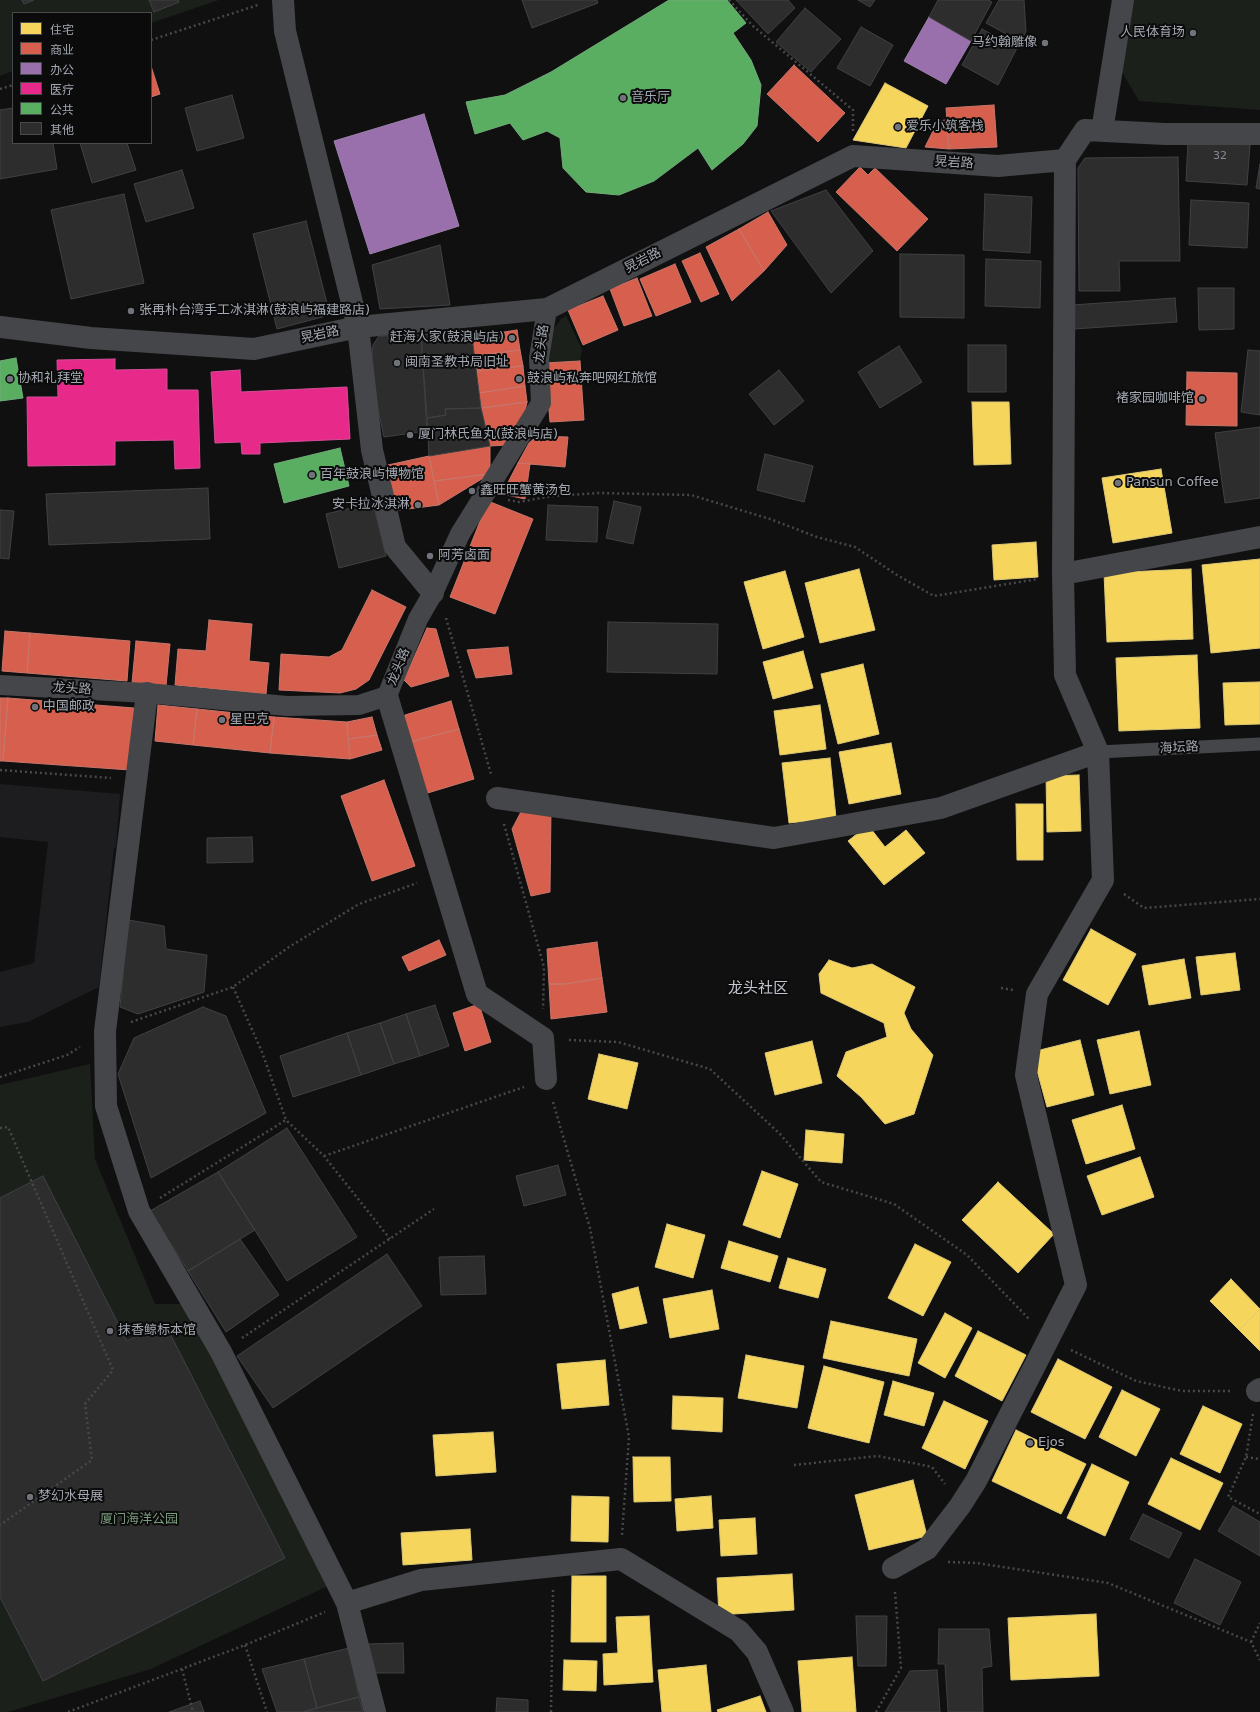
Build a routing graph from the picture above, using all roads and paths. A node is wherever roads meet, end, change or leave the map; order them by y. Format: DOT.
graph roads {
  1 [pos="283,0"];
  2 [pos="729,0"];
  3 [pos="1123,0"];
  4 [pos="259,5"];
  5 [pos="152,40"];
  6 [pos="12,85"];
  7 [pos="0,89"];
  8 [pos="1102,131"];
  9 [pos="1260,134"];
  10 [pos="853,156"];
  11 [pos="1065,160"];
  12 [pos="547,309"];
  13 [pos="0,327"];
  14 [pos="358,327"];
  15 [pos="483,496"];
  16 [pos="1260,537"];
  17 [pos="1062,574"];
  18 [pos="433,593"];
  19 [pos="0,685"];
  20 [pos="146,693"];
  21 [pos="387,696"];
  22 [pos="1260,744"];
  23 [pos="1098,752"];
  24 [pos="0,770"];
  25 [pos="136,780"];
  26 [pos="497,798"];
  27 [pos="440,874"];
  28 [pos="1103,880"];
  29 [pos="1260,900"];
  30 [pos="233,987"];
  31 [pos="105,1031"];
  32 [pos="543,1038"];
  33 [pos="0,1076"];
  34 [pos="546,1080"];
  35 [pos="286,1120"];
  36 [pos="0,1128"];
  37 [pos="324,1156"];
  38 [pos="434,1209"];
  39 [pos="139,1211"];
  40 [pos="390,1239"];
  41 [pos="1048,1339"];
  42 [pos="221,1352"];
  43 [pos="1259,1390"];
  44 [pos="1246,1457"];
  45 [pos="1260,1459"];
  46 [pos="794,1465"];
  47 [pos="960,1506"];
  48 [pos="1260,1514"];
  49 [pos="0,1525"];
  50 [pos="621,1559"];
  51 [pos="943,1562"];
  52 [pos="553,1566"];
  53 [pos="893,1568"];
  54 [pos="347,1603"];
  55 [pos="1260,1623"];
  56 [pos="1251,1642"];
  57 [pos="245,1645"];
  58 [pos="1260,1660"];
  59 [pos="182,1669"];
  60 [pos="68,1712"];
  61 [pos="193,1712"];
  62 [pos="267,1712"];
  63 [pos="375,1712"];
  64 [pos="551,1712"];
  65 [pos="783,1712"];
  66 [pos="876,1712"];
  1 -- 14 [label="street"];
  2 -- 10 [label="path"];
  3 -- 8 [label="street"];
  4 -- 5 [label="path"];
  6 -- 7 [label="path"];
  8 -- 9 [label="street"];
  8 -- 11 [label="street"];
  10 -- 11 [label="street, 晃岩路"];
  10 -- 12 [label="street, 晃岩路"];
  11 -- 17 [label="street"];
  12 -- 14 [label="street, 晃岩路"];
  12 -- 15 [label="street, 龙头路"];
  13 -- 14 [label="street, 晃岩路"];
  14 -- 18 [label="street"];
  15 -- 17 [label="path"];
  15 -- 18 [label="street, 龙头路"];
  16 -- 17 [label="street"];
  17 -- 23 [label="street"];
  18 -- 21 [label="street, 龙头路"];
  19 -- 20 [label="street, 龙头路"];
  20 -- 21 [label="street, 龙头路"];
  20 -- 25 [label="street"];
  21 -- 27 [label="street"];
  22 -- 23 [label="lane, 海坛路"];
  23 -- 26 [label="street"];
  23 -- 28 [label="street"];
  24 -- 25 [label="path"];
  25 -- 31 [label="street"];
  27 -- 30 [label="path"];
  27 -- 32 [label="street"];
  28 -- 29 [label="path"];
  28 -- 41 [label="street"];
  30 -- 31 [label="path"];
  30 -- 35 [label="path"];
  31 -- 33 [label="path"];
  31 -- 39 [label="street"];
  32 -- 34 [label="street"];
  32 -- 41 [label="path"];
  34 -- 37 [label="path"];
  34 -- 50 [label="path"];
  35 -- 37 [label="path"];
  35 -- 39 [label="path"];
  36 -- 49 [label="path"];
  37 -- 40 [label="path"];
  38 -- 40 [label="path"];
  39 -- 42 [label="street"];
  40 -- 42 [label="path"];
  41 -- 43 [label="path"];
  41 -- 47 [label="street"];
  42 -- 54 [label="street"];
  43 -- 44 [label="path"];
  44 -- 45 [label="path"];
  44 -- 48 [label="path"];
  46 -- 47 [label="path"];
  47 -- 53 [label="street"];
  50 -- 52 [label="street"];
  50 -- 65 [label="street"];
  51 -- 56 [label="path"];
  52 -- 54 [label="street"];
  52 -- 64 [label="path"];
  53 -- 66 [label="path"];
  54 -- 57 [label="path"];
  54 -- 63 [label="street"];
  55 -- 56 [label="path"];
  56 -- 58 [label="path"];
  57 -- 59 [label="path"];
  57 -- 62 [label="path"];
  59 -- 60 [label="path"];
  59 -- 61 [label="path"];
}
